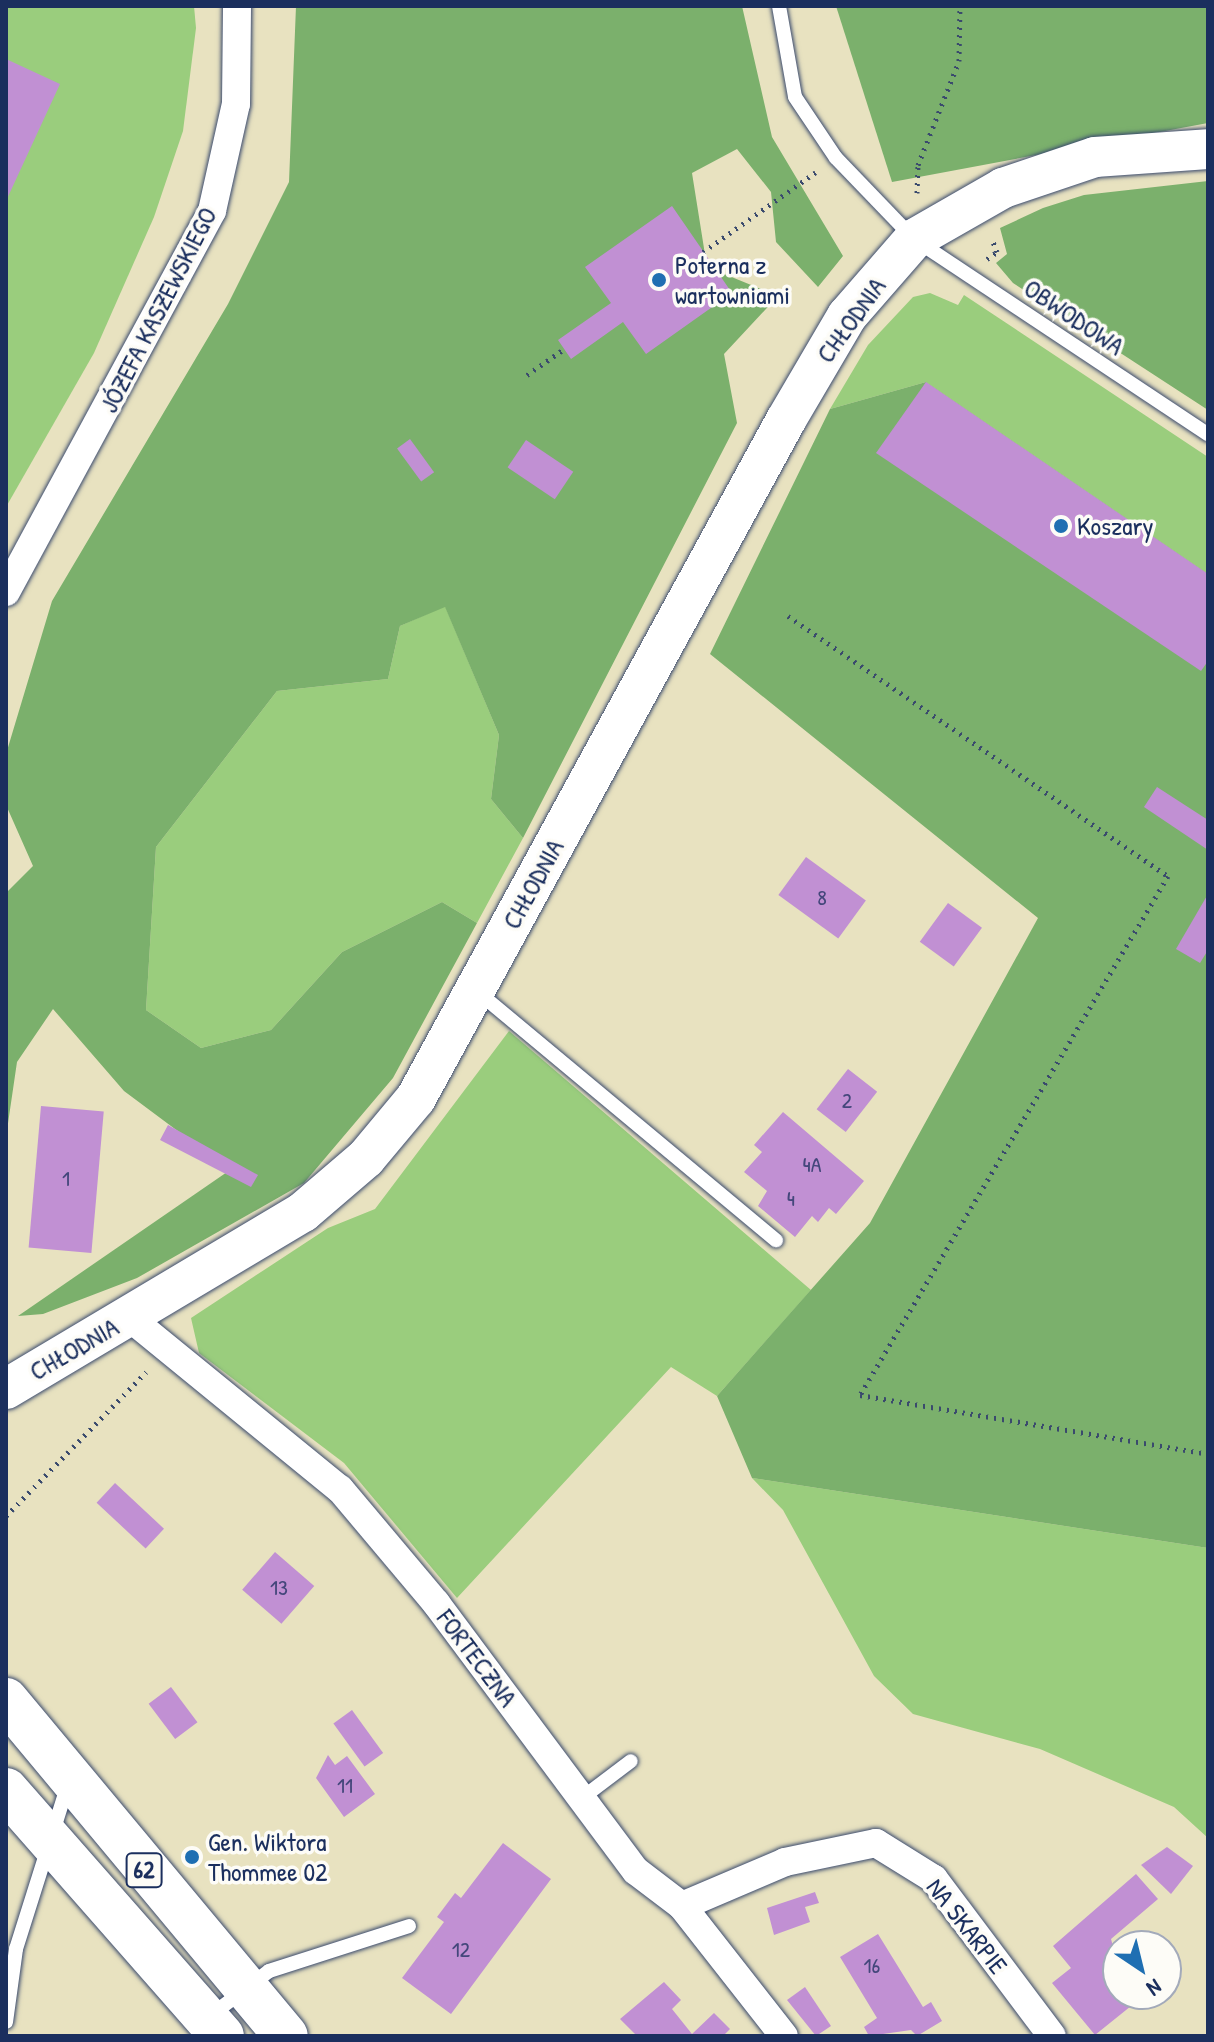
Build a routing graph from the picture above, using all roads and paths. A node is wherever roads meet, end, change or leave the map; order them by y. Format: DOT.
graph roads {
  1 [pos="237,6"];
  2 [pos="779,6"];
  3 [pos="960,6"];
  4 [pos="1208,149"];
  5 [pos="836,158"];
  6 [pos="916,197"];
  7 [pos="914,239"];
  8 [pos="703,252"];
  9 [pos="564,349"];
  10 [pos="527,375"];
  11 [pos="1208,434"];
  12 [pos="6,592"];
  13 [pos="788,616"];
  14 [pos="475,990"];
  15 [pos="776,1240"];
  16 [pos="130,1318"];
  17 [pos="166,1347"];
  18 [pos="6,1389"];
  19 [pos="1208,1454"];
  20 [pos="6,1516"];
  21 [pos="6,1700"];
  22 [pos="631,1761"];
  23 [pos="70,1778"];
  24 [pos="6,1790"];
  25 [pos="582,1798"];
  26 [pos="54,1843"];
  27 [pos="682,1906"];
  28 [pos="409,1926"];
  29 [pos="245,1988"];
  30 [pos="6,2022"];
  31 [pos="215,2027"];
  32 [pos="286,2036"];
  33 [pos="784,2036"];
  34 [pos="1052,2036"];
  1 -- 12 [label="street, JÓZEFA KASZEWSKIEGO"];
  2 -- 5 [label="lane, OBWODOWA"];
  3 -- 6 [label="path"];
  4 -- 7 [label="street, CHŁODNIA"];
  5 -- 7 [label="lane, OBWODOWA"];
  5 -- 8 [label="path"];
  7 -- 11 [label="lane, OBWODOWA"];
  7 -- 14 [label="street, CHŁODNIA"];
  9 -- 10 [label="path"];
  13 -- 19 [label="path"];
  14 -- 15 [label="lane"];
  14 -- 16 [label="street, CHŁODNIA"];
  16 -- 17 [label="street, FORTECZNA"];
  16 -- 18 [label="street, CHŁODNIA"];
  17 -- 20 [label="path"];
  17 -- 25 [label="street, FORTECZNA"];
  21 -- 23 [label="main road, 62"];
  22 -- 25 [label="lane"];
  23 -- 26 [label="lane"];
  23 -- 29 [label="main road, 62"];
  24 -- 26 [label="main road, 62"];
  25 -- 27 [label="street, FORTECZNA"];
  26 -- 30 [label="lane"];
  26 -- 31 [label="main road, 62"];
  27 -- 33 [label="street, FORTECZNA"];
  27 -- 34 [label="street, NA SKARPIE"];
  28 -- 29 [label="lane"];
  29 -- 31 [label="lane"];
  29 -- 32 [label="main road, 62"];
}
